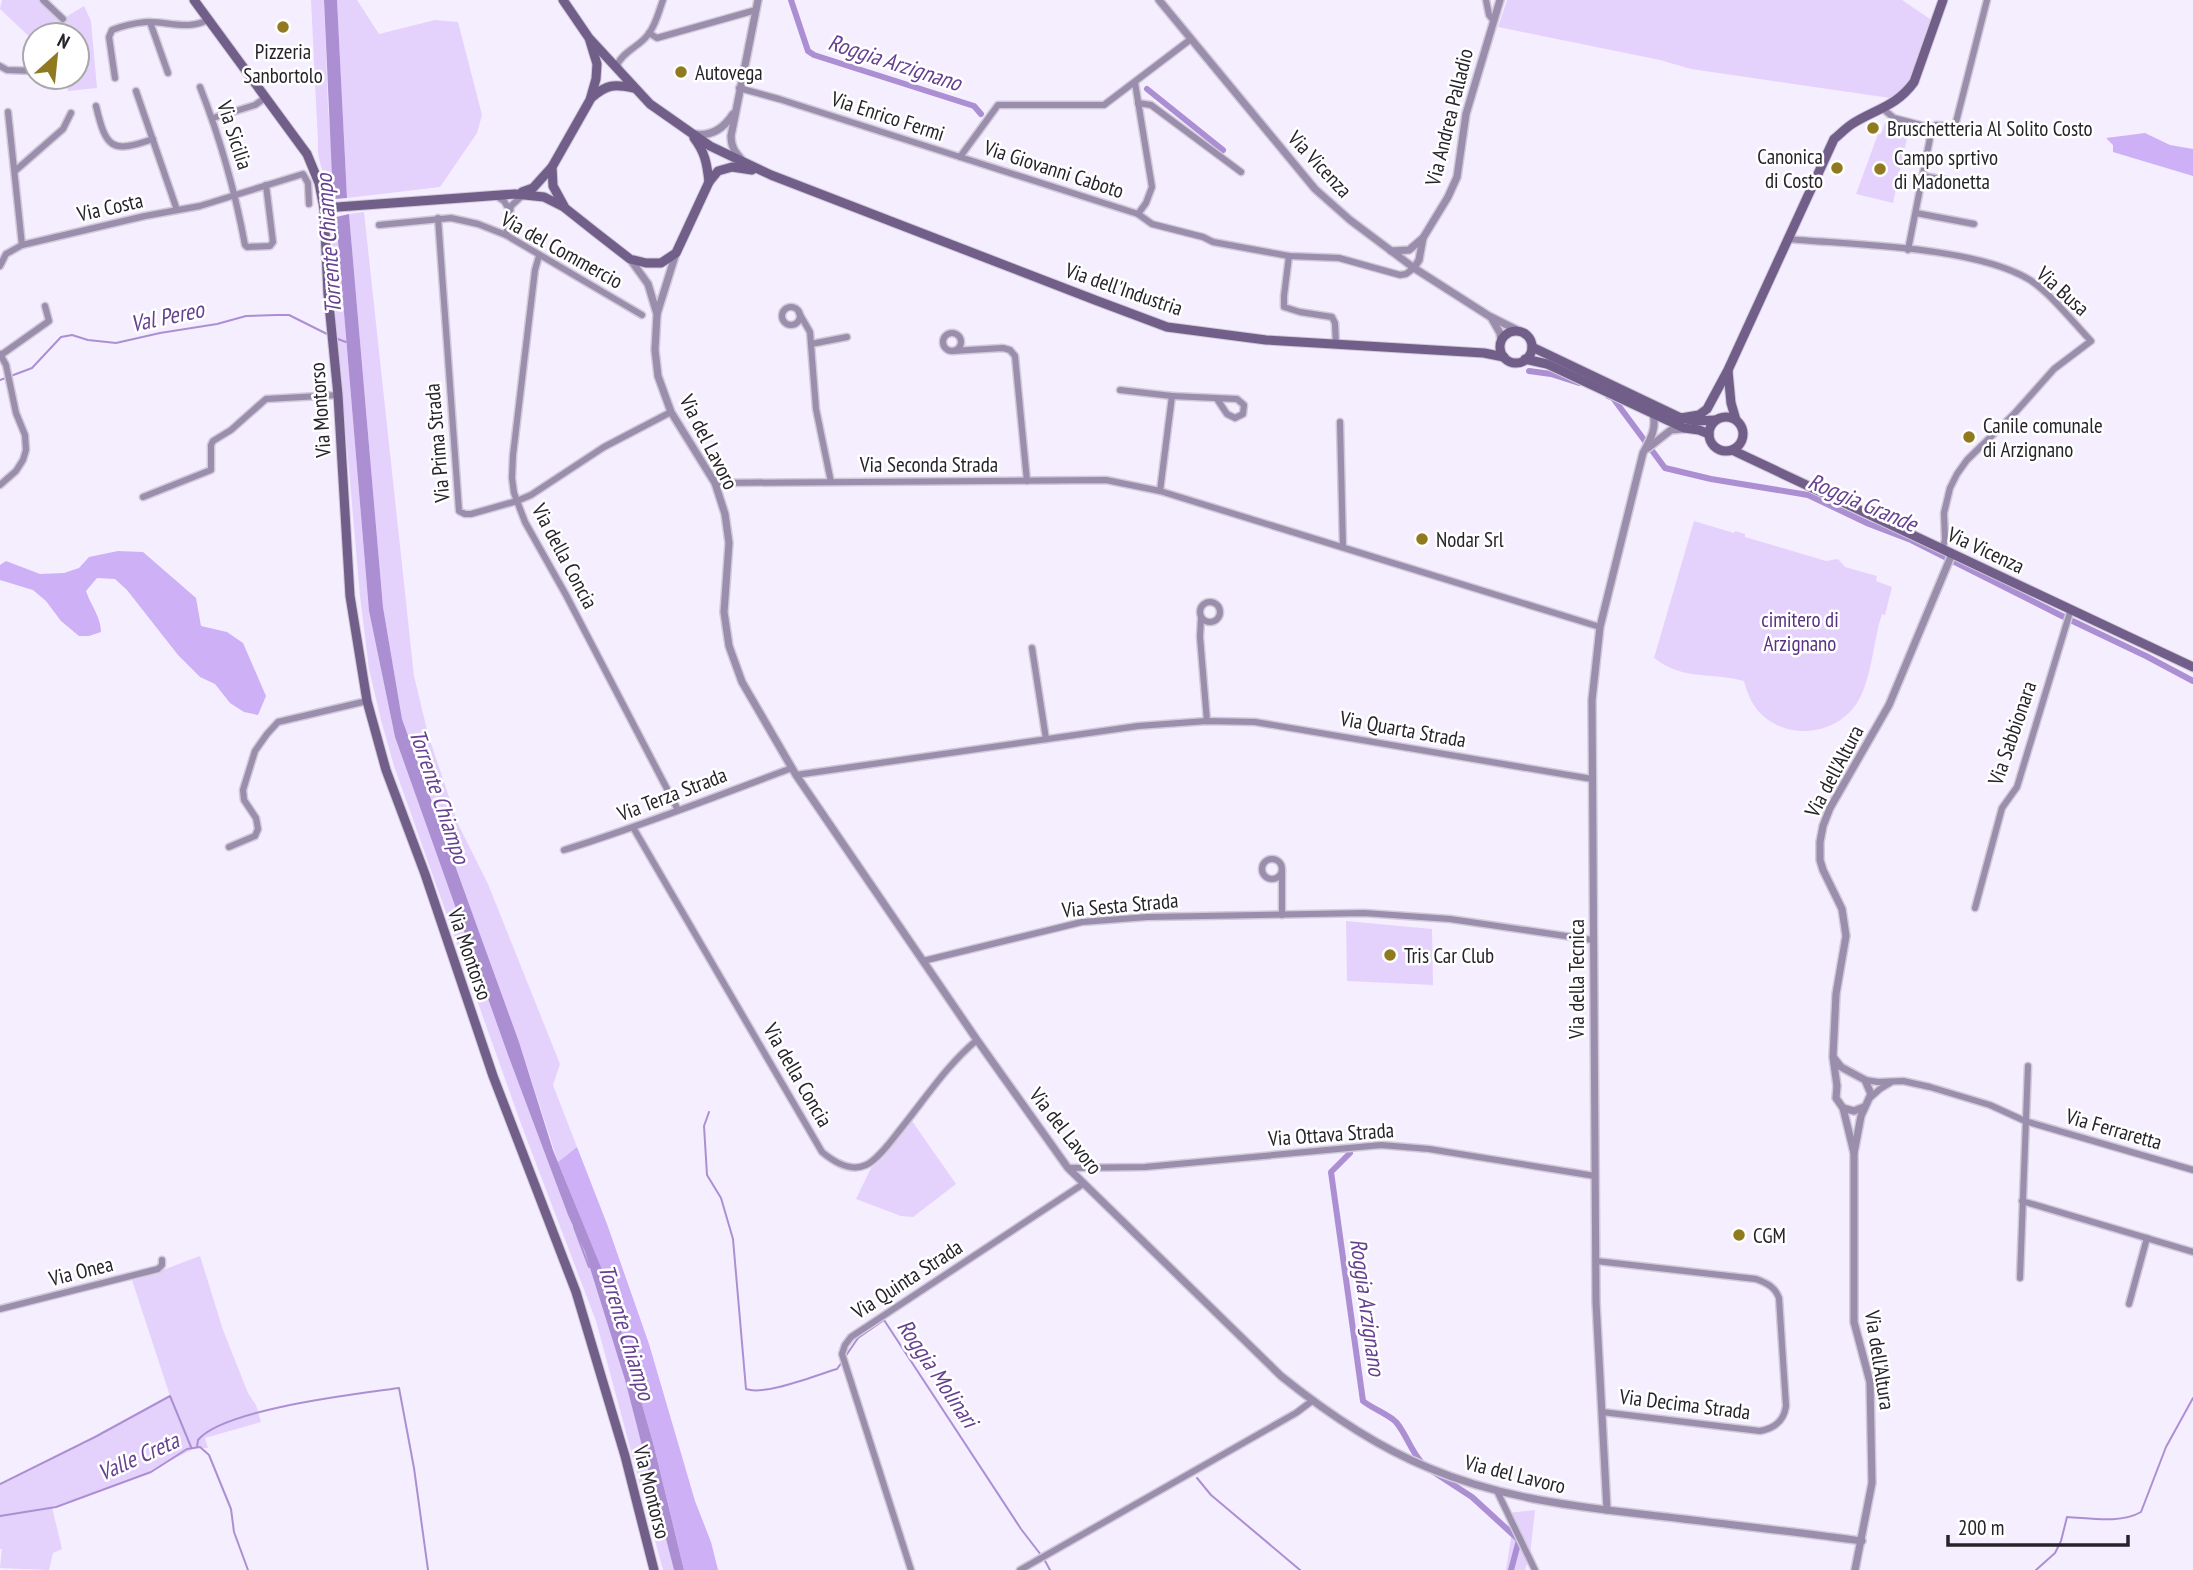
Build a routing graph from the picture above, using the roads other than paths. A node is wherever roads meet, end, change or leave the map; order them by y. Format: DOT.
graph roads {
  1 [pos="43,0"];
  2 [pos="194,0"];
  3 [pos="563,0"];
  4 [pos="664,0"];
  5 [pos="758,0"];
  6 [pos="1159,0"];
  7 [pos="1486,0"];
  8 [pos="1500,0"];
  9 [pos="1943,0"];
  10 [pos="1987,0"];
  11 [pos="756,10"];
  12 [pos="63,19"];
  13 [pos="209,19"];
  14 [pos="1493,20"];
  15 [pos="149,22"];
  16 [pos="649,33"];
  17 [pos="589,38"];
  18 [pos="1191,39"];
  19 [pos="0,66"];
  20 [pos="21,70"];
  21 [pos="168,73"];
  22 [pos="115,78"];
  23 [pos="624,78"];
  24 [pos="1135,83"];
  25 [pos="200,87"];
  26 [pos="634,88"];
  27 [pos="739,88"];
  28 [pos="136,91"];
  29 [pos="265,98"];
  30 [pos="590,100"];
  31 [pos="1138,103"];
  32 [pos="96,106"];
  33 [pos="1883,109"];
  34 [pos="735,110"];
  35 [pos="8,112"];
  36 [pos="71,113"];
  37 [pos="213,118"];
  38 [pos="1932,128"];
  39 [pos="690,133"];
  40 [pos="153,139"];
  41 [pos="960,157"];
  42 [pos="743,161"];
  43 [pos="552,167"];
  44 [pos="15,171"];
  45 [pos="1241,172"];
  46 [pos="771,175"];
  47 [pos="1923,176"];
  48 [pos="709,182"];
  49 [pos="266,185"];
  50 [pos="1981,186"];
  51 [pos="235,194"];
  52 [pos="521,194"];
  53 [pos="495,195"];
  54 [pos="309,204"];
  55 [pos="324,208"];
  56 [pos="565,208"];
  57 [pos="177,210"];
  58 [pos="510,211"];
  59 [pos="1916,213"];
  60 [pos="1138,214"];
  61 [pos="438,218"];
  62 [pos="1974,224"];
  63 [pos="379,225"];
  64 [pos="506,235"];
  65 [pos="1423,238"];
  66 [pos="1787,239"];
  67 [pos="22,244"];
  68 [pos="1409,250"];
  69 [pos="1908,250"];
  70 [pos="1390,251"];
  71 [pos="676,253"];
  72 [pos="539,256"];
  73 [pos="1289,257"];
  74 [pos="630,259"];
  75 [pos="1404,261"];
  76 [pos="0,265"];
  77 [pos="1414,268"];
  78 [pos="45,306"];
  79 [pos="799,313"];
  80 [pos="657,314"];
  81 [pos="642,315"];
  82 [pos="1489,316"];
  83 [pos="790,326"];
  84 [pos="1518,331"];
  85 [pos="810,332"];
  86 [pos="959,335"];
  87 [pos="847,337"];
  88 [pos="1500,343"];
  89 [pos="811,344"];
  90 [pos="1336,344"];
  91 [pos="1532,347"];
  92 [pos="976,349"];
  93 [pos="952,351"];
  94 [pos="1484,354"];
  95 [pos="0,355"];
  96 [pos="1504,357"];
  97 [pos="1525,359"];
  98 [pos="1728,370"];
  99 [pos="1120,390"];
  100 [pos="338,395"];
  101 [pos="1172,396"];
  102 [pos="1217,399"];
  103 [pos="671,412"];
  104 [pos="1653,414"];
  105 [pos="1681,418"];
  106 [pos="1719,419"];
  107 [pos="1736,420"];
  108 [pos="1340,422"];
  109 [pos="1684,428"];
  110 [pos="1709,435"];
  111 [pos="1743,439"];
  112 [pos="1732,450"];
  113 [pos="1643,453"];
  114 [pos="1764,464"];
  115 [pos="1027,481"];
  116 [pos="831,482"];
  117 [pos="715,483"];
  118 [pos="0,485"];
  119 [pos="1160,491"];
  120 [pos="143,497"];
  121 [pos="517,501"];
  122 [pos="1343,547"];
  123 [pos="1942,549"];
  124 [pos="1952,554"];
  125 [pos="2071,609"];
  126 [pos="1201,618"];
  127 [pos="1213,622"];
  128 [pos="1600,627"];
  129 [pos="1200,637"];
  130 [pos="1032,648"];
  131 [pos="2193,667"];
  132 [pos="367,701"];
  133 [pos="1207,722"];
  134 [pos="1046,739"];
  135 [pos="794,771"];
  136 [pos="1592,779"];
  137 [pos="678,810"];
  138 [pos="634,828"];
  139 [pos="229,847"];
  140 [pos="564,850"];
  141 [pos="1282,871"];
  142 [pos="1268,878"];
  143 [pos="1282,888"];
  144 [pos="1975,908"];
  145 [pos="1282,915"];
  146 [pos="1594,940"];
  147 [pos="922,961"];
  148 [pos="977,1040"];
  149 [pos="1833,1057"];
  150 [pos="2028,1066"];
  151 [pos="1854,1075"];
  152 [pos="1866,1080"];
  153 [pos="1891,1082"];
  154 [pos="1837,1086"];
  155 [pos="1870,1098"];
  156 [pos="1864,1107"];
  157 [pos="1843,1108"];
  158 [pos="2025,1121"];
  159 [pos="1854,1153"];
  160 [pos="1068,1168"];
  161 [pos="2193,1170"];
  162 [pos="1595,1176"];
  163 [pos="1083,1184"];
  164 [pos="2022,1201"];
  165 [pos="2147,1238"];
  166 [pos="2193,1252"];
  167 [pos="162,1259"];
  168 [pos="1596,1261"];
  169 [pos="2020,1278"];
  170 [pos="2129,1304"];
  171 [pos="0,1309"];
  172 [pos="1312,1401"];
  173 [pos="1602,1412"];
  174 [pos="1497,1491"];
  175 [pos="1607,1510"];
  176 [pos="1862,1541"];
  177 [pos="654,1570"];
  178 [pos="911,1570"];
  179 [pos="1020,1570"];
  180 [pos="1535,1570"];
  181 [pos="1855,1570"];
  1 -- 12 [label="street"];
  2 -- 13 [label="main road, Via Montorso"];
  3 -- 17 [label="main road, Via dell'Industria"];
  4 -- 16 [label="street"];
  5 -- 11 [label="street"];
  6 -- 18 [label="street, Via Vicenza"];
  7 -- 14 [label="street"];
  8 -- 14 [label="street, Via Andrea Palladio"];
  9 -- 33 [label="main road"];
  10 -- 38 [label="street"];
  11 -- 16 [label="street"];
  11 -- 27 [label="street"];
  13 -- 15 [label="street"];
  13 -- 29 [label="main road, Via Montorso"];
  14 -- 65 [label="street, Via Andrea Palladio"];
  15 -- 21 [label="street"];
  15 -- 22 [label="street"];
  16 -- 23 [label="street"];
  17 -- 23 [label="main road, Via dell'Industria"];
  17 -- 30 [label="main road, Via dell'Industria"];
  18 -- 24 [label="street, Via Enrico Fermi"];
  18 -- 70 [label="street, Via Vicenza"];
  19 -- 20 [label="street"];
  23 -- 26 [label="main road, Via dell'Industria"];
  24 -- 31 [label="street, Via Giovanni Caboto"];
  24 -- 41 [label="street, Via Enrico Fermi"];
  25 -- 37 [label="street, Via Sicilia"];
  26 -- 30 [label="main road"];
  26 -- 39 [label="main road, Via dell'Industria"];
  27 -- 34 [label="street"];
  27 -- 41 [label="street, Via Enrico Fermi"];
  28 -- 40 [label="street"];
  29 -- 37 [label="street"];
  29 -- 55 [label="main road, Via Montorso"];
  30 -- 43 [label="main road, Via dell'Industria"];
  31 -- 45 [label="street"];
  31 -- 60 [label="street, Via Giovanni Caboto"];
  32 -- 40 [label="street"];
  33 -- 38 [label="street"];
  33 -- 66 [label="main road"];
  34 -- 39 [label="street"];
  34 -- 42 [label="street"];
  35 -- 44 [label="street"];
  36 -- 44 [label="street"];
  37 -- 51 [label="street, Via Sicilia"];
  38 -- 47 [label="street"];
  39 -- 42 [label="main road, Via dell'Industria"];
  39 -- 48 [label="main road, Via dell'Industria"];
  40 -- 57 [label="street"];
  41 -- 60 [label="street, Via Giovanni Caboto"];
  42 -- 46 [label="main road, Via dell'Industria"];
  43 -- 52 [label="main road, Via dell'Industria"];
  43 -- 56 [label="main road"];
  44 -- 67 [label="street"];
  46 -- 48 [label="main road, Via dell'Industria"];
  46 -- 90 [label="main road, Via dell'Industria"];
  47 -- 50 [label="street"];
  47 -- 59 [label="street"];
  48 -- 71 [label="main road"];
  49 -- 51 [label="street, Via Costa"];
  49 -- 51 [label="street"];
  49 -- 54 [label="street, Via Costa"];
  51 -- 57 [label="street, Via Costa"];
  52 -- 53 [label="main road, Via del Commercio"];
  52 -- 56 [label="main road"];
  52 -- 58 [label="street"];
  53 -- 55 [label="main road, Via del Commercio"];
  53 -- 58 [label="street"];
  55 -- 100 [label="main road, Via Montorso"];
  56 -- 74 [label="main road"];
  57 -- 67 [label="street, Via Costa"];
  58 -- 64 [label="street"];
  59 -- 62 [label="street"];
  59 -- 69 [label="street"];
  60 -- 73 [label="street, Via Giovanni Caboto"];
  61 -- 63 [label="street, Via del Commercio"];
  61 -- 64 [label="street, Via del Commercio"];
  61 -- 121 [label="street, Via Prima Strada"];
  64 -- 72 [label="street, Via del Commercio"];
  65 -- 68 [label="street"];
  65 -- 77 [label="street"];
  66 -- 69 [label="street, Via Busa"];
  66 -- 98 [label="main road"];
  67 -- 76 [label="street"];
  68 -- 70 [label="street"];
  68 -- 75 [label="street"];
  69 -- 123 [label="street, Via Busa"];
  70 -- 75 [label="street, Via Vicenza"];
  71 -- 74 [label="main road"];
  71 -- 80 [label="street, Via del Lavoro"];
  72 -- 81 [label="street, Via del Commercio"];
  72 -- 121 [label="street, Via della Concia"];
  73 -- 77 [label="street, Via Giovanni Caboto"];
  73 -- 90 [label="street"];
  74 -- 80 [label="street, Via del Lavoro"];
  75 -- 77 [label="street, Via Vicenza"];
  77 -- 82 [label="street, Via Vicenza"];
  78 -- 95 [label="street"];
  79 -- 83 [label="street"];
  79 -- 83 [label="street"];
  79 -- 85 [label="street, Via Seconda Strada"];
  80 -- 103 [label="street, Via del Lavoro"];
  82 -- 84 [label="street, Via Vicenza"];
  82 -- 88 [label="street"];
  83 -- 85 [label="street"];
  84 -- 88 [label="main road"];
  84 -- 91 [label="main road, Via Vicenza"];
  85 -- 89 [label="street, Via Seconda Strada"];
  86 -- 92 [label="street"];
  86 -- 93 [label="street"];
  86 -- 93 [label="street"];
  87 -- 89 [label="street"];
  88 -- 94 [label="main road"];
  88 -- 96 [label="main road"];
  89 -- 116 [label="street, Via Seconda Strada"];
  90 -- 94 [label="main road, Via dell'Industria"];
  91 -- 97 [label="main road"];
  91 -- 105 [label="main road, Via Vicenza"];
  92 -- 93 [label="street, Via Seconda Strada"];
  92 -- 115 [label="street, Via Seconda Strada"];
  94 -- 96 [label="main road, Via dell'Industria"];
  95 -- 118 [label="street"];
  96 -- 97 [label="main road, Via Vicenza"];
  97 -- 104 [label="main road, Via Vicenza"];
  98 -- 105 [label="main road"];
  98 -- 106 [label="main road"];
  98 -- 107 [label="main road"];
  99 -- 101 [label="street"];
  100 -- 120 [label="street"];
  100 -- 132 [label="main road, Via Montorso"];
  101 -- 102 [label="street"];
  101 -- 119 [label="street"];
  103 -- 117 [label="street, Via del Lavoro"];
  103 -- 121 [label="street, Via Prima Strada"];
  104 -- 109 [label="main road, Via Vicenza"];
  104 -- 113 [label="street, Via della Tecnica"];
  105 -- 106 [label="main road, Via Vicenza"];
  106 -- 107 [label="main road, Via Vicenza"];
  106 -- 110 [label="main road"];
  107 -- 111 [label="main road, Via Vicenza"];
  108 -- 122 [label="street"];
  109 -- 110 [label="main road, Via Vicenza"];
  109 -- 113 [label="street"];
  110 -- 112 [label="main road, Via Vicenza"];
  111 -- 112 [label="main road"];
  111 -- 114 [label="main road, Via Vicenza"];
  112 -- 114 [label="main road, Via Vicenza"];
  113 -- 128 [label="street, Via della Tecnica"];
  114 -- 123 [label="main road, Via Vicenza"];
  115 -- 116 [label="street, Via Seconda Strada"];
  115 -- 119 [label="street, Via Seconda Strada"];
  116 -- 117 [label="street, Via Seconda Strada"];
  117 -- 135 [label="street, Via del Lavoro"];
  119 -- 122 [label="street, Via Seconda Strada"];
  121 -- 137 [label="street, Via della Concia"];
  122 -- 128 [label="street, Via Seconda Strada"];
  123 -- 124 [label="main road, Via Vicenza"];
  124 -- 125 [label="main road, Via Vicenza"];
  124 -- 149 [label="street, Via dell'Altura"];
  125 -- 131 [label="main road, Via Vicenza"];
  125 -- 144 [label="street, Via Sabbionara"];
  126 -- 127 [label="street"];
  126 -- 127 [label="street"];
  126 -- 129 [label="street"];
  127 -- 129 [label="street"];
  128 -- 136 [label="street, Via della Tecnica"];
  129 -- 133 [label="street"];
  130 -- 134 [label="street"];
  132 -- 139 [label="street"];
  132 -- 177 [label="main road, Via Montorso"];
  133 -- 134 [label="street, Via Quarta Strada"];
  133 -- 136 [label="street, Via Quarta Strada"];
  134 -- 135 [label="street, Via Quarta Strada"];
  135 -- 137 [label="street, Via Terza Strada"];
  135 -- 147 [label="street, Via del Lavoro"];
  136 -- 146 [label="street, Via della Tecnica"];
  137 -- 138 [label="street, Via Terza Strada"];
  138 -- 140 [label="street, Via Terza Strada"];
  138 -- 148 [label="street, Via della Concia"];
  141 -- 142 [label="street"];
  141 -- 142 [label="street"];
  141 -- 143 [label="street"];
  142 -- 143 [label="street"];
  143 -- 145 [label="street"];
  145 -- 146 [label="street, Via Sesta Strada"];
  145 -- 147 [label="street, Via Sesta Strada"];
  146 -- 162 [label="street, Via della Tecnica"];
  147 -- 148 [label="street, Via del Lavoro"];
  148 -- 160 [label="street, Via del Lavoro"];
  149 -- 151 [label="street"];
  149 -- 154 [label="street, Via dell'Altura"];
  150 -- 158 [label="street"];
  151 -- 152 [label="street"];
  151 -- 154 [label="street"];
  152 -- 153 [label="street, Via Ferraretta"];
  152 -- 155 [label="street"];
  153 -- 155 [label="street"];
  153 -- 158 [label="street, Via Ferraretta"];
  154 -- 157 [label="street, Via dell'Altura"];
  155 -- 156 [label="street, Via dell'Altura"];
  156 -- 157 [label="street"];
  156 -- 159 [label="street, Via dell'Altura"];
  157 -- 159 [label="street, Via dell'Altura"];
  158 -- 161 [label="street, Via Ferraretta"];
  158 -- 164 [label="street"];
  159 -- 176 [label="street, Via dell'Altura"];
  160 -- 162 [label="street, Via Ottava Strada"];
  160 -- 163 [label="street, Via del Lavoro"];
  162 -- 168 [label="street, Via della Tecnica"];
  163 -- 172 [label="street, Via del Lavoro"];
  163 -- 178 [label="street, Via Quinta Strada"];
  164 -- 165 [label="street"];
  164 -- 169 [label="street"];
  165 -- 166 [label="street"];
  165 -- 170 [label="street"];
  167 -- 171 [label="street, Via Onea"];
  168 -- 173 [label="street, Via della Tecnica"];
  168 -- 173 [label="street, Via Decima Strada"];
  172 -- 174 [label="street, Via del Lavoro"];
  172 -- 179 [label="street"];
  173 -- 175 [label="street, Via della Tecnica"];
  174 -- 175 [label="street, Via del Lavoro"];
  174 -- 180 [label="street"];
  175 -- 176 [label="street, Via del Lavoro"];
  176 -- 181 [label="street, Via dell'Altura"];
}
